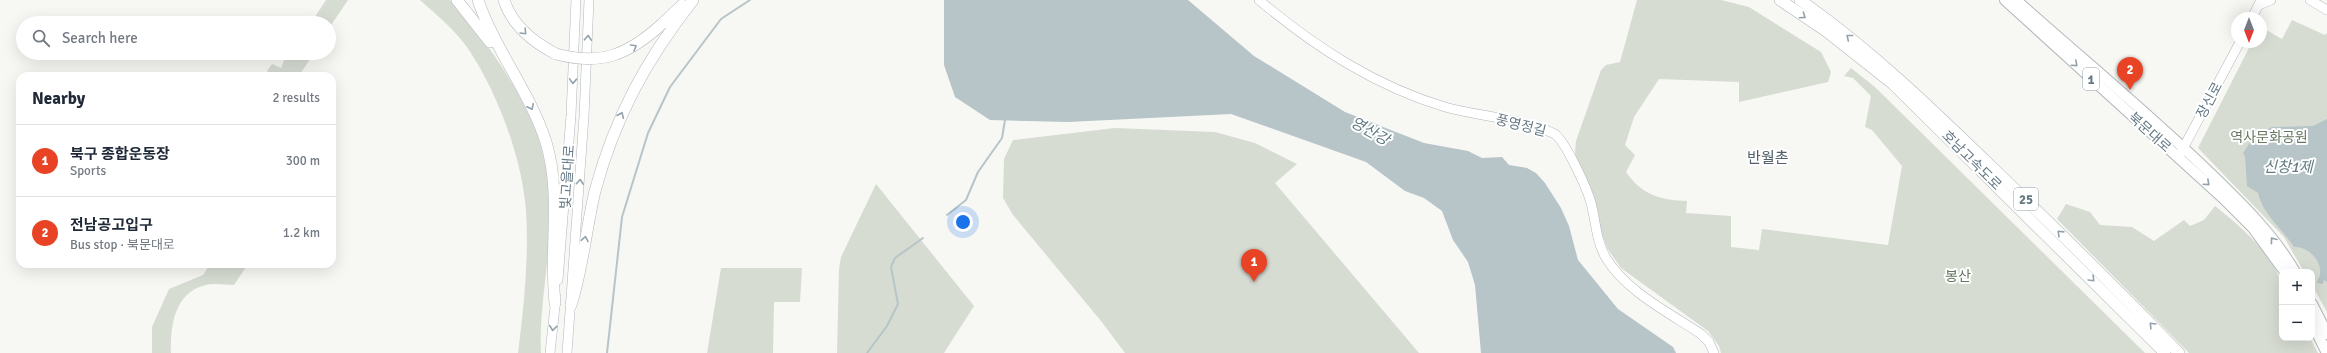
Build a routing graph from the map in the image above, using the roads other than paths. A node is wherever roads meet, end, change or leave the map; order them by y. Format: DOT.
graph roads {
  1 [pos="457,0"];
  2 [pos="478,0"];
  3 [pos="504,0"];
  4 [pos="576,0"];
  5 [pos="589,0"];
  6 [pos="687,0"];
  7 [pos="693,0"];
  8 [pos="1259,0"];
  9 [pos="1780,0"];
  10 [pos="1800,0"];
  11 [pos="2005,0"];
  12 [pos="2016,0"];
  13 [pos="2271,0"];
  14 [pos="2310,0"];
  15 [pos="2260,2"];
  16 [pos="2327,10"];
  17 [pos="2255,12"];
  18 [pos="1829,27"];
  19 [pos="2237,48"];
  20 [pos="1864,55"];
  21 [pos="513,73"];
  22 [pos="2184,147"];
  23 [pos="2178,157"];
  24 [pos="2283,269"];
  25 [pos="2293,269"];
  26 [pos="555,303"];
  27 [pos="571,305"];
  28 [pos="2312,305"];
  29 [pos="2315,329"];
  30 [pos="2327,334"];
  31 [pos="550,353"];
  32 [pos="567,353"];
  33 [pos="1714,353"];
  34 [pos="2166,353"];
  35 [pos="2179,353"];
  36 [pos="2327,353"];
  1 -- 21 [label="highway"];
  2 -- 21 [label="highway"];
  3 -- 6 [label="highway, one-way, bridge"];
  4 -- 26 [label="main road, 빛고을대로, one-way"];
  27 -- 5 [label="main road, 빛고을대로, one-way"];
  27 -- 7 [label="highway, one-way"];
  8 -- 33 [label="main road, 풍영정길"];
  9 -- 18 [label="highway, 호남고속도로 / 25, one-way"];
  10 -- 18 [label="highway, 호남고속도로 / 25"];
  11 -- 23 [label="main road, 북문대로 / 1, one-way"];
  12 -- 22 [label="main road, 북문대로 / 1"];
  13 -- 15 [label="main road"];
  14 -- 16 [label="main road"];
  15 -- 17 [label="main road"];
  18 -- 20 [label="highway, 호남고속도로 / 25"];
  19 -- 22 [label="main road, 장신로"];
  20 -- 34 [label="highway, 호남고속도로 / 25, one-way"];
  35 -- 20 [label="highway, 호남고속도로 / 25, one-way"];
  21 -- 26 [label="highway, one-way"];
  22 -- 23 [label="main road, 장신로"];
  25 -- 22 [label="main road, 북문대로 / 1, one-way"];
  23 -- 24 [label="main road, 북문대로 / 1, one-way"];
  26 -- 31 [label="main road, 빛고을대로, one-way"];
  27 -- 32 [label="main road, 빛고을대로"];
  28 -- 30 [label="main road"];
  29 -- 36 [label="main road"];
}
